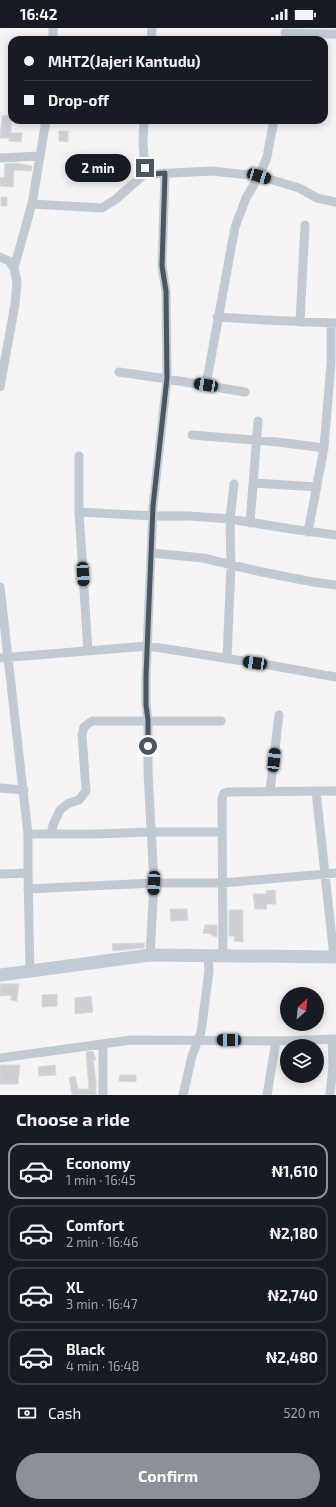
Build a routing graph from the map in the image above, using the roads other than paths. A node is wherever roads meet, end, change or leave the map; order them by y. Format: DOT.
graph roads {
  1 [pos="285,34"];
  2 [pos="336,34"];
  3 [pos="45,124"];
  4 [pos="144,124"];
  5 [pos="273,124"];
  6 [pos="40,156"];
  7 [pos="0,158"];
  8 [pos="149,170"];
  9 [pos="165,173"];
  10 [pos="259,176"];
  11 [pos="336,202"];
  12 [pos="32,204"];
  13 [pos="305,225"];
  14 [pos="0,257"];
  15 [pos="14,268"];
  16 [pos="217,317"];
  17 [pos="300,322"];
  18 [pos="334,323"];
  19 [pos="119,372"];
  20 [pos="167,378"];
  21 [pos="206,385"];
  22 [pos="0,387"];
  23 [pos="245,392"];
  24 [pos="332,403"];
  25 [pos="258,421"];
  26 [pos="192,436"];
  27 [pos="257,441"];
  28 [pos="324,448"];
  29 [pos="80,456"];
  30 [pos="254,483"];
  31 [pos="234,484"];
  32 [pos="317,487"];
  33 [pos="79,512"];
  34 [pos="153,516"];
  35 [pos="230,519"];
  36 [pos="250,523"];
  37 [pos="308,532"];
  38 [pos="336,535"];
  39 [pos="151,553"];
  40 [pos="231,565"];
  41 [pos="336,585"];
  42 [pos="0,587"];
  43 [pos="148,646"];
  44 [pos="88,651"];
  45 [pos="4,658"];
  46 [pos="227,659"];
  47 [pos="336,677"];
  48 [pos="279,715"];
  49 [pos="148,720"];
  50 [pos="221,721"];
  51 [pos="0,788"];
  52 [pos="24,790"];
  53 [pos="270,791"];
  54 [pos="316,791"];
  55 [pos="336,791"];
  56 [pos="151,832"];
  57 [pos="222,832"];
  58 [pos="28,834"];
  59 [pos="51,834"];
  60 [pos="28,873"];
  61 [pos="336,873"];
  62 [pos="0,874"];
  63 [pos="325,874"];
  64 [pos="154,883"];
  65 [pos="222,883"];
  66 [pos="28,889"];
  67 [pos="150,955"];
  68 [pos="208,956"];
  69 [pos="223,956"];
  70 [pos="335,957"];
  71 [pos="30,971"];
  72 [pos="0,975"];
  73 [pos="334,1039"];
  74 [pos="198,1040"];
  75 [pos="276,1041"];
  76 [pos="103,1044"];
  77 [pos="0,1058"];
  78 [pos="103,1095"];
  79 [pos="183,1095"];
  80 [pos="267,1095"];
  81 [pos="330,1095"];
  1 -- 2 [label="street"];
  3 -- 6 [label="street"];
  4 -- 8 [label="street"];
  5 -- 10 [label="street"];
  6 -- 7 [label="street"];
  6 -- 12 [label="street"];
  8 -- 9 [label="street"];
  8 -- 12 [label="street"];
  9 -- 10 [label="street"];
  9 -- 20 [label="street"];
  10 -- 11 [label="street"];
  10 -- 16 [label="street"];
  12 -- 15 [label="street"];
  13 -- 17 [label="street"];
  14 -- 15 [label="street"];
  15 -- 22 [label="street"];
  16 -- 17 [label="street"];
  16 -- 21 [label="street"];
  17 -- 18 [label="street"];
  18 -- 24 [label="street"];
  19 -- 20 [label="street"];
  20 -- 21 [label="street"];
  20 -- 34 [label="street"];
  21 -- 23 [label="street"];
  24 -- 28 [label="street"];
  25 -- 27 [label="street"];
  26 -- 27 [label="street"];
  27 -- 28 [label="street"];
  27 -- 30 [label="street"];
  28 -- 32 [label="street"];
  29 -- 33 [label="street"];
  30 -- 32 [label="street"];
  30 -- 36 [label="street"];
  31 -- 35 [label="street"];
  32 -- 37 [label="street"];
  33 -- 34 [label="street"];
  33 -- 44 [label="street"];
  34 -- 35 [label="street"];
  34 -- 39 [label="street"];
  35 -- 36 [label="street"];
  35 -- 40 [label="street"];
  36 -- 37 [label="street"];
  37 -- 38 [label="street"];
  39 -- 40 [label="street"];
  39 -- 43 [label="street"];
  40 -- 41 [label="street"];
  40 -- 46 [label="street"];
  42 -- 45 [label="street"];
  43 -- 44 [label="street"];
  43 -- 46 [label="street"];
  43 -- 49 [label="street"];
  44 -- 45 [label="street"];
  45 -- 52 [label="street"];
  46 -- 47 [label="street"];
  48 -- 53 [label="street"];
  49 -- 50 [label="street"];
  49 -- 56 [label="street"];
  49 -- 59 [label="street"];
  51 -- 52 [label="street"];
  52 -- 58 [label="street"];
  53 -- 54 [label="street"];
  53 -- 57 [label="street"];
  54 -- 55 [label="street"];
  54 -- 63 [label="street"];
  56 -- 57 [label="street"];
  56 -- 59 [label="street"];
  56 -- 64 [label="street"];
  57 -- 65 [label="street"];
  58 -- 59 [label="street"];
  58 -- 60 [label="street"];
  60 -- 62 [label="street"];
  60 -- 66 [label="street"];
  61 -- 63 [label="street"];
  63 -- 65 [label="street"];
  63 -- 70 [label="street"];
  64 -- 65 [label="street"];
  64 -- 66 [label="street"];
  64 -- 67 [label="street"];
  65 -- 69 [label="street"];
  66 -- 71 [label="street"];
  67 -- 68 [label="street"];
  67 -- 71 [label="street"];
  68 -- 69 [label="street"];
  68 -- 74 [label="street"];
  69 -- 70 [label="street"];
  71 -- 72 [label="street"];
  73 -- 75 [label="street"];
  73 -- 81 [label="street"];
  74 -- 75 [label="street"];
  74 -- 76 [label="street"];
  74 -- 79 [label="street"];
  75 -- 80 [label="street"];
  76 -- 77 [label="street"];
  76 -- 78 [label="street"];
}
